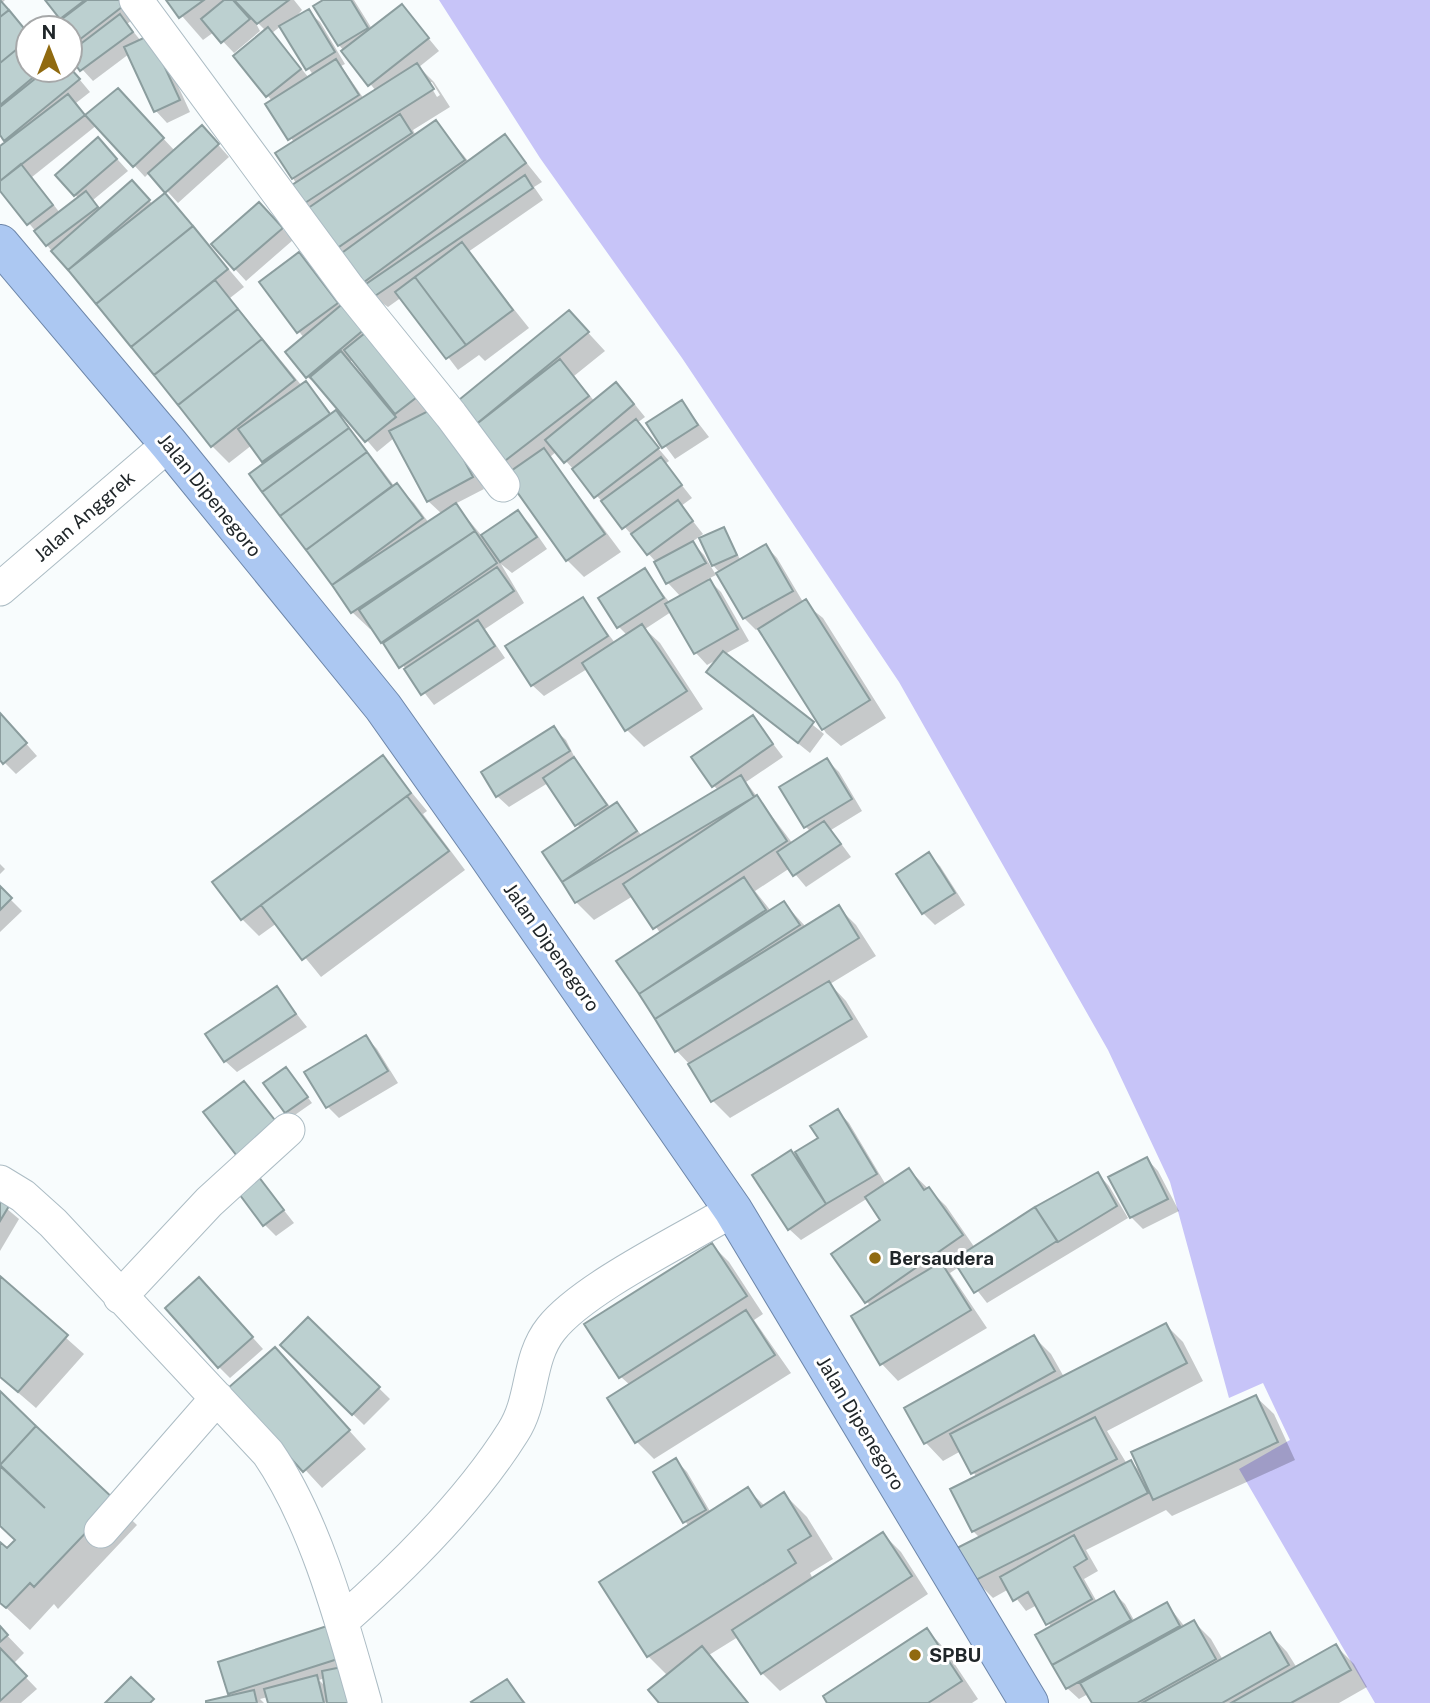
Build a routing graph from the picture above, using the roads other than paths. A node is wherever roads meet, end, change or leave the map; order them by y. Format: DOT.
graph roads {
  1 [pos="136,0"];
  2 [pos="0,244"];
  3 [pos="169,444"];
  4 [pos="503,485"];
  5 [pos="0,589"];
  6 [pos="288,1130"];
  7 [pos="0,1182"];
  8 [pos="733,1210"];
  9 [pos="120,1297"];
  10 [pos="216,1398"];
  11 [pos="101,1531"];
  12 [pos="342,1621"];
  13 [pos="365,1703"];
  14 [pos="1029,1703"];
  1 -- 4 [label="street"];
  2 -- 3 [label="highway, Jalan Dipenegoro"];
  3 -- 5 [label="street, Jalan Anggrek"];
  3 -- 8 [label="highway, Jalan Dipenegoro"];
  6 -- 9 [label="street"];
  7 -- 9 [label="street"];
  8 -- 12 [label="street"];
  8 -- 14 [label="highway, Jalan Dipenegoro"];
  9 -- 10 [label="street"];
  10 -- 11 [label="street"];
  10 -- 12 [label="street"];
  12 -- 13 [label="street"];
}
